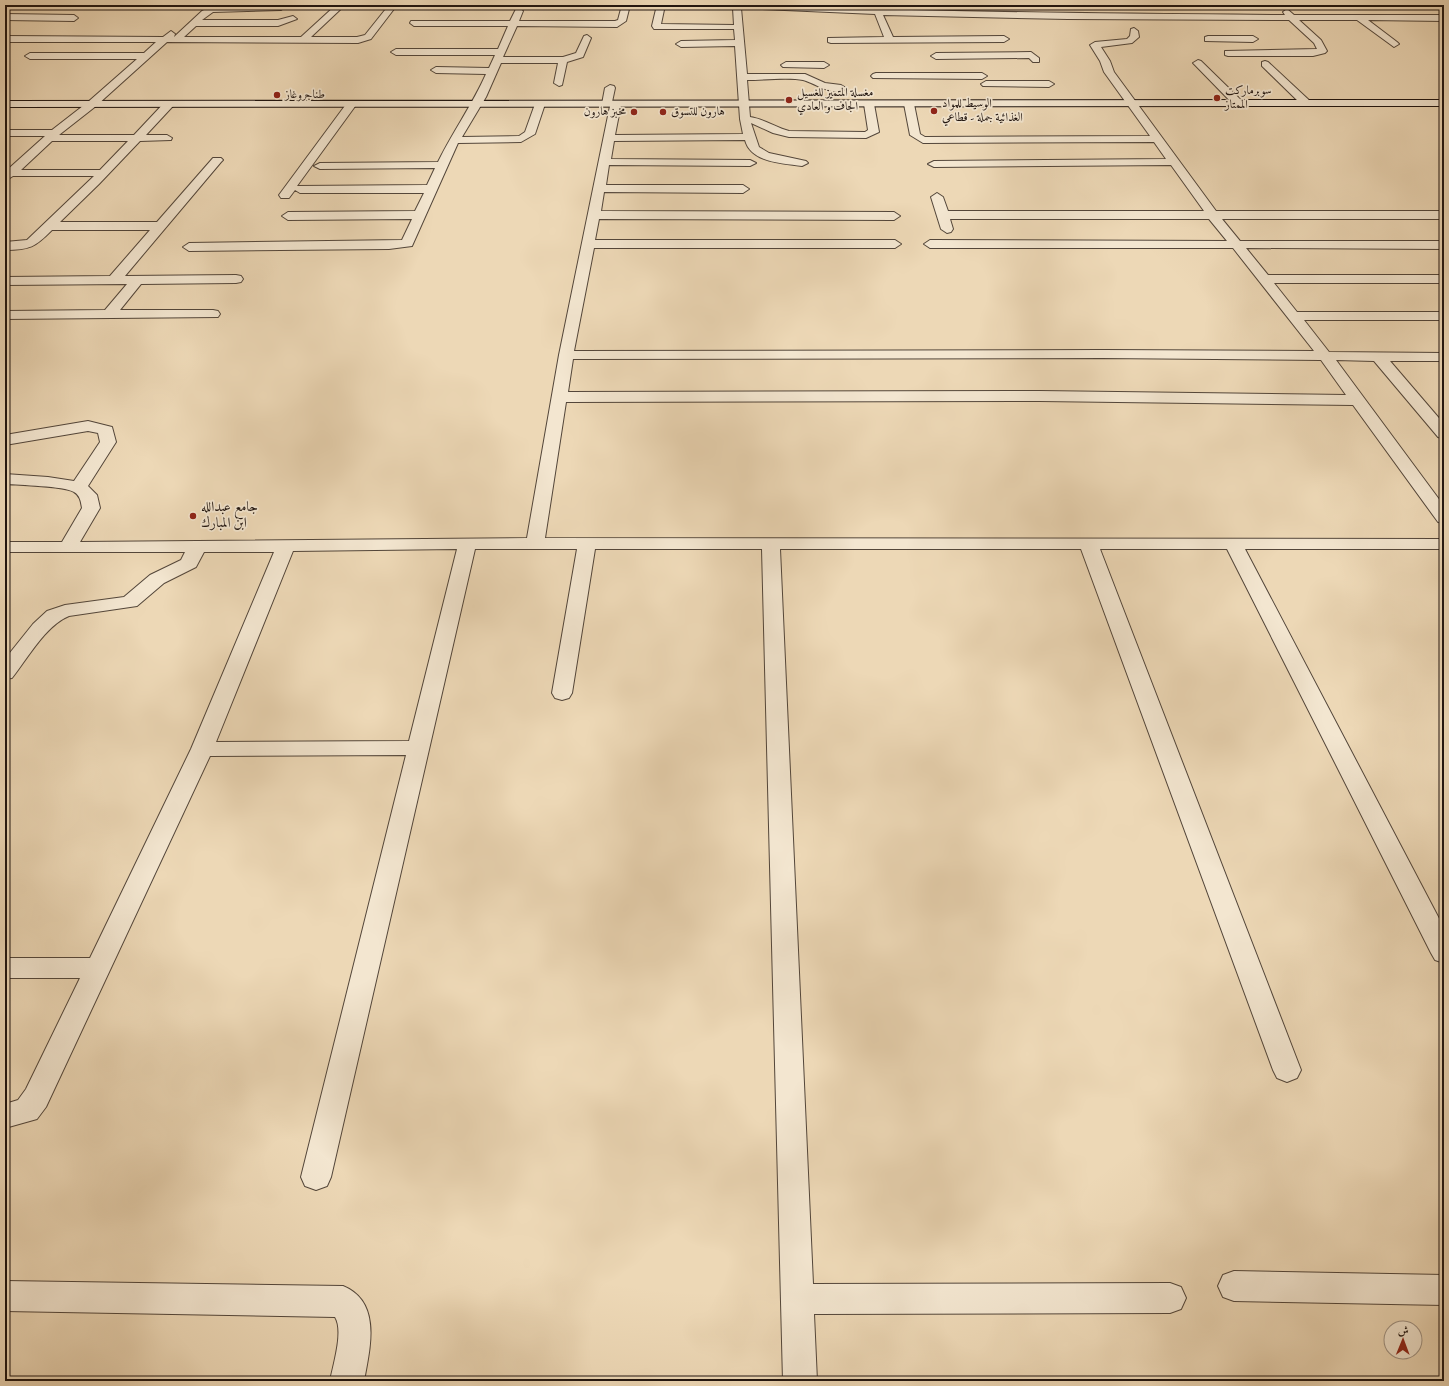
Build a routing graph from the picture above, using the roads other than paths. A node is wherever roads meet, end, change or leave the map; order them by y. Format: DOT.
graph roads {
  1 [pos="341,5"];
  2 [pos="393,5"];
  3 [pos="661,5"];
  4 [pos="734,5"];
  5 [pos="1279,5"];
  6 [pos="281,7"];
  7 [pos="622,8"];
  8 [pos="518,10"];
  9 [pos="878,12"];
  10 [pos="930,13"];
  11 [pos="444,15"];
  12 [pos="5,17"];
  13 [pos="1293,17"];
  14 [pos="1360,18"];
  15 [pos="1444,18"];
  16 [pos="293,19"];
  17 [pos="194,23"];
  18 [pos="414,23"];
  19 [pos="437,24"];
  20 [pos="513,24"];
  21 [pos="935,24"];
  22 [pos="731,27"];
  23 [pos="1134,31"];
  24 [pos="176,35"];
  25 [pos="166,38"];
  26 [pos="587,38"];
  27 [pos="1314,38"];
  28 [pos="5,39"];
  29 [pos="45,39"];
  30 [pos="304,39"];
  31 [pos="1004,39"];
  32 [pos="1208,39"];
  33 [pos="1263,39"];
  34 [pos="1299,39"];
  35 [pos="831,40"];
  36 [pos="890,40"];
  37 [pos="681,44"];
  38 [pos="741,44"];
  39 [pos="1394,44"];
  40 [pos="396,52"];
  41 [pos="1228,53"];
  42 [pos="30,56"];
  43 [pos="147,56"];
  44 [pos="499,56"];
  45 [pos="936,56"];
  46 [pos="563,60"];
  47 [pos="1036,60"];
  48 [pos="1198,63"];
  49 [pos="1265,64"];
  50 [pos="776,65"];
  51 [pos="824,65"];
  52 [pos="977,67"];
  53 [pos="436,70"];
  54 [pos="493,71"];
  55 [pos="876,76"];
  56 [pos="742,77"];
  57 [pos="559,83"];
  58 [pos="1050,84"];
  59 [pos="610,88"];
  60 [pos="841,88"];
  61 [pos="1131,103"];
  62 [pos="1444,103"];
  63 [pos="5,104"];
  64 [pos="92,104"];
  65 [pos="169,104"];
  66 [pos="476,104"];
  67 [pos="540,104"];
  68 [pos="611,104"];
  69 [pos="744,104"];
  70 [pos="869,104"];
  71 [pos="909,104"];
  72 [pos="996,104"];
  73 [pos="1239,104"];
  74 [pos="1307,104"];
  75 [pos="351,105"];
  76 [pos="745,120"];
  77 [pos="5,133"];
  78 [pos="52,135"];
  79 [pos="749,137"];
  80 [pos="136,138"];
  81 [pos="167,138"];
  82 [pos="609,138"];
  83 [pos="1157,139"];
  84 [pos="454,140"];
  85 [pos="217,160"];
  86 [pos="604,162"];
  87 [pos="1174,162"];
  88 [pos="750,163"];
  89 [pos="802,163"];
  90 [pos="934,164"];
  91 [pos="443,165"];
  92 [pos="320,166"];
  93 [pos="102,173"];
  94 [pos="7,176"];
  95 [pos="600,188"];
  96 [pos="743,188"];
  97 [pos="431,189"];
  98 [pos="300,190"];
  99 [pos="285,195"];
  100 [pos="937,197"];
  101 [pos="1212,214"];
  102 [pos="420,215"];
  103 [pos="594,215"];
  104 [pos="943,215"];
  105 [pos="1444,215"];
  106 [pos="288,216"];
  107 [pos="824,216"];
  108 [pos="894,216"];
  109 [pos="48,226"];
  110 [pos="161,226"];
  111 [pos="951,243"];
  112 [pos="589,244"];
  113 [pos="830,244"];
  114 [pos="895,244"];
  115 [pos="930,244"];
  116 [pos="1236,244"];
  117 [pos="1444,245"];
  118 [pos="5,246"];
  119 [pos="189,246"];
  120 [pos="236,279"];
  121 [pos="1262,279"];
  122 [pos="1444,279"];
  123 [pos="114,280"];
  124 [pos="137,280"];
  125 [pos="5,281"];
  126 [pos="213,314"];
  127 [pos="5,315"];
  128 [pos="109,315"];
  129 [pos="1293,316"];
  130 [pos="1444,316"];
  131 [pos="566,355"];
  132 [pos="1324,356"];
  133 [pos="1378,356"];
  134 [pos="1444,357"];
  135 [pos="560,396"];
  136 [pos="1358,400"];
  137 [pos="1444,412"];
  138 [pos="1427,413"];
  139 [pos="1444,434"];
  140 [pos="5,440"];
  141 [pos="5,479"];
  142 [pos="79,487"];
  143 [pos="1444,518"];
  144 [pos="535,543"];
  145 [pos="586,544"];
  146 [pos="1089,544"];
  147 [pos="1444,544"];
  148 [pos="467,545"];
  149 [pos="771,545"];
  150 [pos="1234,545"];
  151 [pos="286,546"];
  152 [pos="5,547"];
  153 [pos="68,547"];
  154 [pos="196,547"];
  155 [pos="5,673"];
  156 [pos="562,693"];
  157 [pos="419,748"];
  158 [pos="202,749"];
  159 [pos="1444,953"];
  160 [pos="5,968"];
  161 [pos="98,968"];
  162 [pos="1287,1070"];
  163 [pos="5,1116"];
  164 [pos="316,1177"];
  165 [pos="1234,1286"];
  166 [pos="1444,1290"];
  167 [pos="5,1296"];
  168 [pos="1170,1298"];
  169 [pos="797,1299"];
  170 [pos="347,1381"];
  171 [pos="800,1381"];
  1 -- 30 [label="street"];
  2 -- 30 [label="street"];
  3 -- 22 [label="street"];
  4 -- 9 [label="street"];
  4 -- 38 [label="street"];
  5 -- 13 [label="street"];
  6 -- 17 [label="street"];
  7 -- 20 [label="street"];
  8 -- 20 [label="street"];
  9 -- 10 [label="street"];
  9 -- 36 [label="street"];
  10 -- 13 [label="street"];
  10 -- 21 [label="street"];
  11 -- 19 [label="street"];
  12 -- 29 [label="street"];
  13 -- 14 [label="street"];
  13 -- 27 [label="street"];
  14 -- 15 [label="street"];
  14 -- 39 [label="street"];
  16 -- 17 [label="street"];
  17 -- 24 [label="street"];
  18 -- 19 [label="street"];
  19 -- 20 [label="street"];
  20 -- 44 [label="street"];
  23 -- 61 [label="street"];
  24 -- 25 [label="street"];
  24 -- 30 [label="street"];
  25 -- 29 [label="street"];
  25 -- 43 [label="street"];
  26 -- 46 [label="street"];
  27 -- 34 [label="street"];
  27 -- 41 [label="street"];
  28 -- 29 [label="street"];
  31 -- 36 [label="street"];
  32 -- 33 [label="street"];
  35 -- 36 [label="street"];
  37 -- 38 [label="street"];
  38 -- 56 [label="street"];
  40 -- 44 [label="street"];
  42 -- 43 [label="street"];
  43 -- 64 [label="street"];
  44 -- 46 [label="street"];
  44 -- 54 [label="street"];
  45 -- 52 [label="street"];
  46 -- 57 [label="street"];
  47 -- 52 [label="street"];
  48 -- 73 [label="street"];
  49 -- 74 [label="street"];
  50 -- 51 [label="street"];
  52 -- 55 [label="street"];
  52 -- 58 [label="street"];
  52 -- 72 [label="street"];
  53 -- 54 [label="street"];
  54 -- 66 [label="street"];
  56 -- 60 [label="street"];
  56 -- 69 [label="street"];
  59 -- 68 [label="street"];
  61 -- 72 [label="street"];
  61 -- 73 [label="street"];
  61 -- 83 [label="street"];
  62 -- 74 [label="street"];
  63 -- 64 [label="street"];
  64 -- 65 [label="street"];
  64 -- 78 [label="street"];
  65 -- 75 [label="street"];
  65 -- 80 [label="street"];
  66 -- 67 [label="street"];
  66 -- 75 [label="street"];
  66 -- 84 [label="street"];
  67 -- 68 [label="street"];
  67 -- 84 [label="street"];
  68 -- 69 [label="street"];
  68 -- 82 [label="street"];
  69 -- 70 [label="street"];
  69 -- 76 [label="street"];
  70 -- 71 [label="street"];
  70 -- 76 [label="street"];
  71 -- 72 [label="street"];
  71 -- 83 [label="street"];
  73 -- 74 [label="street"];
  75 -- 99 [label="street"];
  76 -- 79 [label="street"];
  77 -- 78 [label="street"];
  78 -- 80 [label="street"];
  78 -- 94 [label="street"];
  79 -- 82 [label="street"];
  79 -- 89 [label="street"];
  80 -- 81 [label="street"];
  80 -- 93 [label="street"];
  82 -- 86 [label="street"];
  83 -- 87 [label="street"];
  84 -- 91 [label="street"];
  85 -- 110 [label="street"];
  86 -- 88 [label="street"];
  86 -- 95 [label="street"];
  87 -- 90 [label="street"];
  87 -- 101 [label="street"];
  91 -- 92 [label="street"];
  91 -- 97 [label="street"];
  93 -- 94 [label="street"];
  93 -- 109 [label="street"];
  95 -- 96 [label="street"];
  95 -- 103 [label="street"];
  97 -- 98 [label="street"];
  97 -- 102 [label="street"];
  100 -- 104 [label="street"];
  101 -- 104 [label="street"];
  101 -- 105 [label="street"];
  101 -- 116 [label="street"];
  102 -- 106 [label="street"];
  102 -- 119 [label="street"];
  103 -- 107 [label="street"];
  103 -- 112 [label="street"];
  104 -- 111 [label="street"];
  107 -- 108 [label="street"];
  107 -- 113 [label="street"];
  109 -- 110 [label="street"];
  109 -- 118 [label="street"];
  110 -- 123 [label="street"];
  111 -- 115 [label="street"];
  111 -- 116 [label="street"];
  112 -- 113 [label="street"];
  112 -- 131 [label="street"];
  113 -- 114 [label="street"];
  116 -- 117 [label="street"];
  116 -- 121 [label="street"];
  120 -- 124 [label="street"];
  121 -- 122 [label="street"];
  121 -- 129 [label="street"];
  123 -- 124 [label="street"];
  123 -- 125 [label="street"];
  124 -- 128 [label="street"];
  126 -- 128 [label="street"];
  127 -- 128 [label="street"];
  129 -- 130 [label="street"];
  129 -- 132 [label="street"];
  131 -- 132 [label="street"];
  131 -- 135 [label="street"];
  132 -- 133 [label="street"];
  132 -- 136 [label="street"];
  133 -- 134 [label="street"];
  133 -- 138 [label="street"];
  135 -- 136 [label="street"];
  135 -- 144 [label="street"];
  136 -- 143 [label="street"];
  137 -- 138 [label="street"];
  138 -- 139 [label="street"];
  140 -- 142 [label="street"];
  141 -- 142 [label="street"];
  142 -- 153 [label="street"];
  144 -- 145 [label="street"];
  144 -- 148 [label="street"];
  145 -- 149 [label="street"];
  145 -- 156 [label="street"];
  146 -- 149 [label="street"];
  146 -- 150 [label="street"];
  146 -- 162 [label="street"];
  147 -- 150 [label="street"];
  148 -- 151 [label="street"];
  148 -- 157 [label="street"];
  149 -- 169 [label="street"];
  150 -- 159 [label="street"];
  151 -- 154 [label="street"];
  151 -- 158 [label="street"];
  152 -- 153 [label="street"];
  153 -- 154 [label="street"];
  154 -- 155 [label="street"];
  157 -- 158 [label="street"];
  157 -- 164 [label="street"];
  158 -- 161 [label="street"];
  160 -- 161 [label="street"];
  161 -- 163 [label="street"];
  165 -- 166 [label="street"];
  167 -- 170 [label="street"];
  168 -- 169 [label="street"];
  169 -- 171 [label="street"];
}
